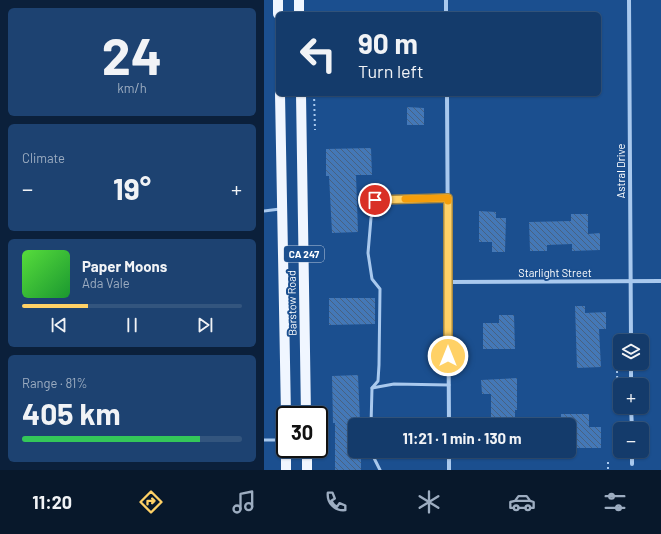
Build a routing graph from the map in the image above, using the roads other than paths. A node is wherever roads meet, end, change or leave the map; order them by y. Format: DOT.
graph roads {
  1 [pos="278,0"];
  2 [pos="299,0"];
  3 [pos="446,0"];
  4 [pos="629,0"];
  5 [pos="278,12"];
  6 [pos="300,12"];
  7 [pos="446,12"];
  8 [pos="280,96"];
  9 [pos="301,96"];
  10 [pos="447,96"];
  11 [pos="448,198"];
  12 [pos="282,209"];
  13 [pos="264,211"];
  14 [pos="630,281"];
  15 [pos="661,281"];
  16 [pos="448,282"];
  17 [pos="631,334"];
  18 [pos="449,385"];
  19 [pos="372,388"];
  20 [pos="286,406"];
  21 [pos="306,406"];
  22 [pos="371,418"];
  23 [pos="449,418"];
  24 [pos="264,438"];
  25 [pos="276,439"];
  26 [pos="286,458"];
  27 [pos="307,458"];
  28 [pos="374,458"];
  29 [pos="449,458"];
  30 [pos="632,458"];
  31 [pos="632,464"];
  32 [pos="286,470"];
  33 [pos="307,470"];
  34 [pos="380,470"];
  35 [pos="449,470"];
  1 -- 5 [label="main road"];
  2 -- 6 [label="main road"];
  3 -- 7 [label="street"];
  4 -- 14 [label="street, Astral Drive"];
  8 -- 12 [label="main road, Barstow Road / CA 247"];
  9 -- 21 [label="main road, Barstow Road / CA 247"];
  10 -- 11 [label="street"];
  11 -- 16 [label="street"];
  11 -- 19 [label="lane"];
  12 -- 13 [label="lane"];
  12 -- 20 [label="main road, Barstow Road / CA 247"];
  14 -- 15 [label="street, Starlight Street"];
  14 -- 16 [label="street, Starlight Street"];
  14 -- 17 [label="street, Astral Drive"];
  16 -- 18 [label="street"];
  18 -- 19 [label="lane"];
  18 -- 23 [label="street"];
  19 -- 22 [label="lane"];
  24 -- 25 [label="lane"];
  26 -- 32 [label="main road"];
  27 -- 33 [label="main road"];
  28 -- 34 [label="lane"];
  29 -- 35 [label="street"];
  30 -- 31 [label="street"];
}
